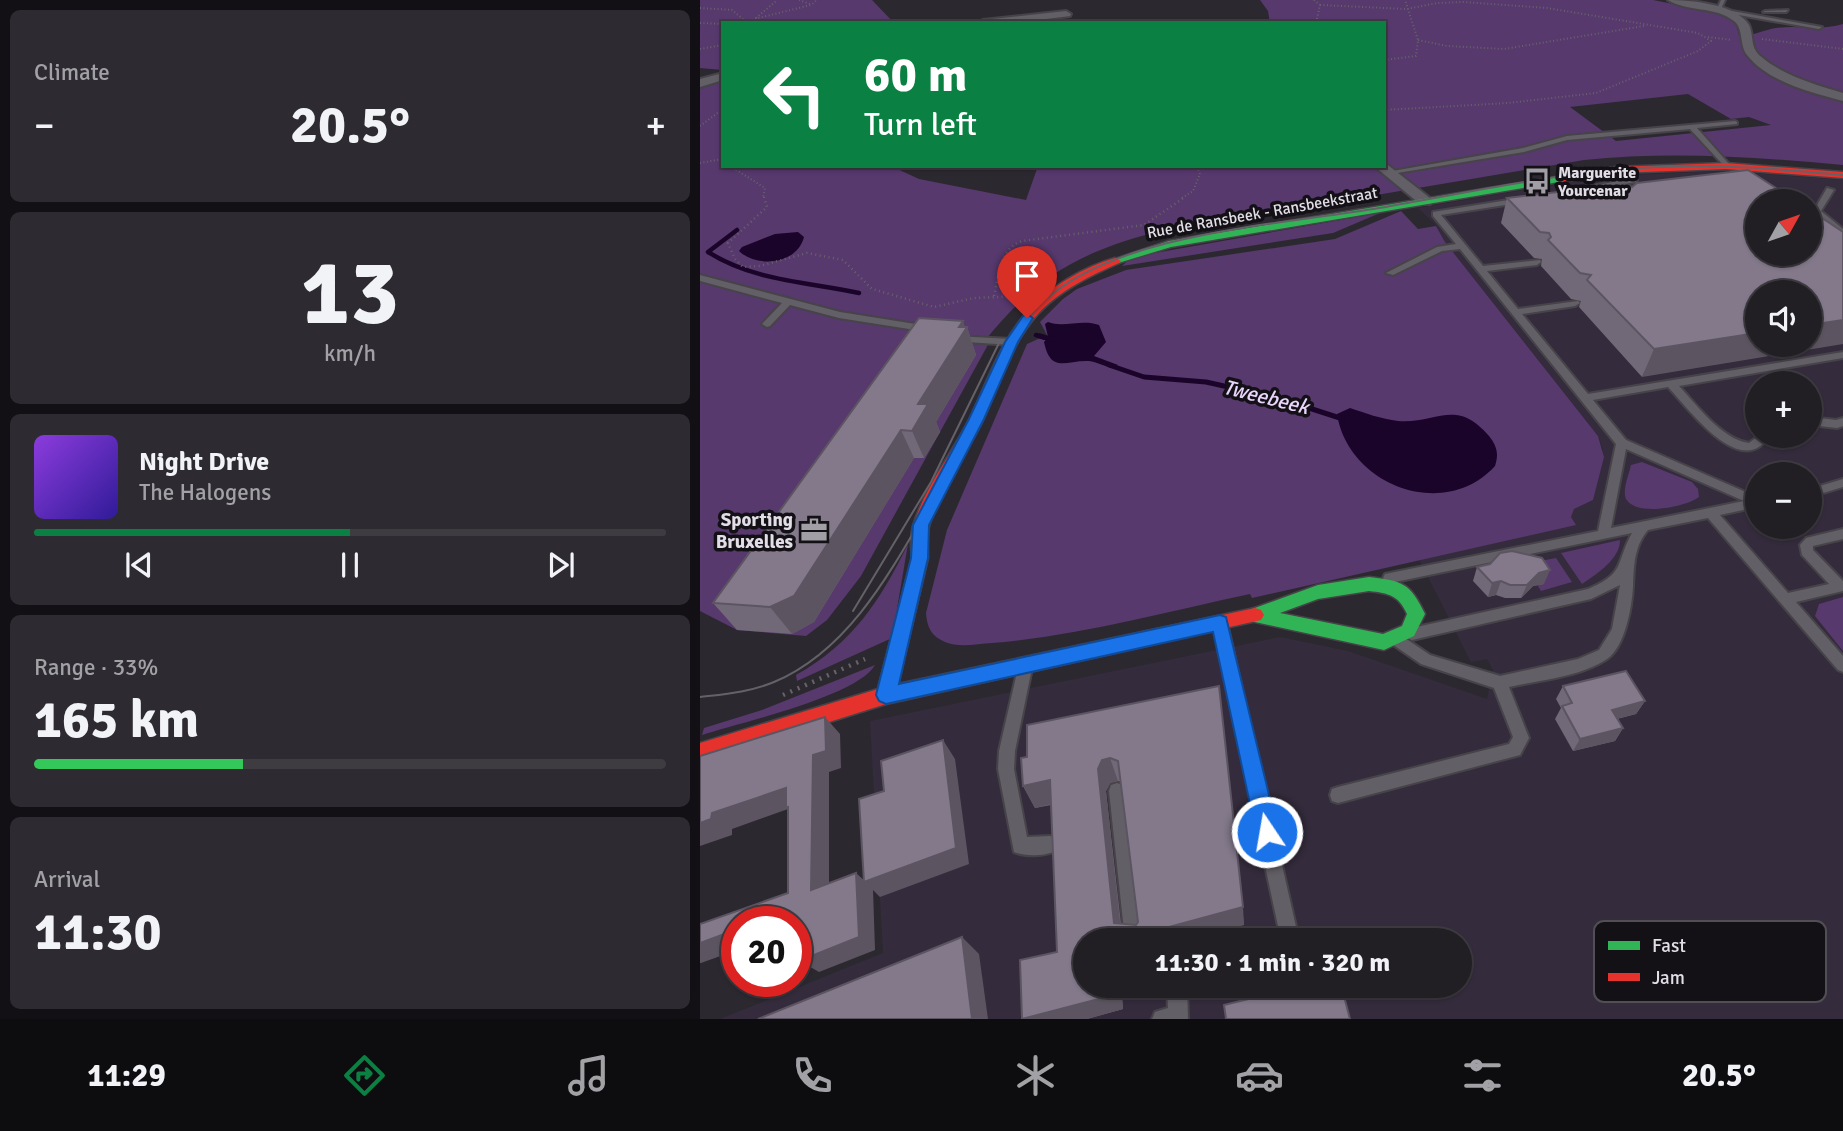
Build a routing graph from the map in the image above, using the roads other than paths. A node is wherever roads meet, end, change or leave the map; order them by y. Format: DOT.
graph roads {
  1 [pos="1056,0"];
  2 [pos="1673,0"];
  3 [pos="1720,5"];
  4 [pos="1786,11"];
  5 [pos="1751,15"];
  6 [pos="1069,18"];
  7 [pos="1017,21"];
  8 [pos="1819,27"];
  9 [pos="721,77"];
  10 [pos="700,83"];
  11 [pos="1843,97"];
  12 [pos="1735,123"];
  13 [pos="1692,127"];
  14 [pos="1726,166"];
  15 [pos="1386,169"];
  16 [pos="1843,175"];
  17 [pos="1633,180"];
  18 [pos="1597,187"];
  19 [pos="1830,190"];
  20 [pos="1556,194"];
  21 [pos="1605,194"];
  22 [pos="1529,198"];
  23 [pos="1822,200"];
  24 [pos="1425,201"];
  25 [pos="1436,214"];
  26 [pos="1822,218"];
  27 [pos="1843,233"];
  28 [pos="1462,246"];
  29 [pos="1537,262"];
  30 [pos="1481,270"];
  31 [pos="1390,274"];
  32 [pos="700,278"];
  33 [pos="787,303"];
  34 [pos="1575,303"];
  35 [pos="1516,312"];
  36 [pos="767,324"];
  37 [pos="937,332"];
  38 [pos="949,337"];
  39 [pos="1011,342"];
  40 [pos="1843,355"];
  41 [pos="1671,384"];
  42 [pos="1586,398"];
  43 [pos="1822,422"];
  44 [pos="1843,422"];
  45 [pos="1622,443"];
  46 [pos="1745,446"];
  47 [pos="1843,483"];
  48 [pos="1822,489"];
  49 [pos="1745,498"];
  50 [pos="1745,506"];
  51 [pos="1710,513"];
  52 [pos="1644,526"];
  53 [pos="1604,533"];
  54 [pos="1843,534"];
  55 [pos="1628,559"];
  56 [pos="1371,583"];
  57 [pos="1841,586"];
  58 [pos="1784,599"];
  59 [pos="1255,615"];
  60 [pos="1220,623"];
  61 [pos="1401,638"];
  62 [pos="1026,664"];
  63 [pos="1843,666"];
  64 [pos="1500,683"];
  65 [pos="886,695"];
  66 [pos="700,753"];
  67 [pos="1118,791"];
  68 [pos="1338,795"];
  69 [pos="1050,845"];
  70 [pos="1133,928"];
  71 [pos="1287,928"];
  72 [pos="1175,998"];
  73 [pos="1172,1018"];
  1 -- 6 [label="street"];
  2 -- 3 [label="street"];
  3 -- 5 [label="lane"];
  3 -- 11 [label="street"];
  4 -- 5 [label="lane"];
  5 -- 8 [label="lane"];
  6 -- 7 [label="street"];
  9 -- 10 [label="street"];
  12 -- 13 [label="lane"];
  13 -- 14 [label="lane"];
  13 -- 15 [label="lane"];
  14 -- 16 [label="street, Rue de Ransbeek - Ransbeekstraat"];
  14 -- 24 [label="street, Rue de Ransbeek - Ransbeekstraat"];
  15 -- 24 [label="street"];
  17 -- 18 [label="lane"];
  18 -- 20 [label="lane"];
  18 -- 21 [label="lane"];
  19 -- 23 [label="lane"];
  22 -- 25 [label="lane"];
  24 -- 25 [label="lane"];
  24 -- 39 [label="street, Rue de Ransbeek - Ransbeekstraat"];
  25 -- 28 [label="lane"];
  26 -- 27 [label="lane"];
  28 -- 30 [label="lane"];
  28 -- 31 [label="lane"];
  29 -- 30 [label="lane"];
  30 -- 35 [label="lane"];
  32 -- 33 [label="lane"];
  33 -- 36 [label="lane"];
  33 -- 37 [label="lane"];
  34 -- 35 [label="lane"];
  35 -- 42 [label="lane"];
  38 -- 39 [label="lane"];
  39 -- 65 [label="street, Rue de Ransbeek - Ransbeekstraat"];
  40 -- 41 [label="lane"];
  41 -- 42 [label="lane"];
  41 -- 46 [label="lane"];
  42 -- 45 [label="lane"];
  43 -- 44 [label="lane"];
  45 -- 49 [label="lane"];
  45 -- 53 [label="lane"];
  47 -- 48 [label="lane"];
  50 -- 51 [label="lane"];
  51 -- 52 [label="lane"];
  51 -- 58 [label="lane"];
  52 -- 53 [label="lane"];
  52 -- 55 [label="lane"];
  53 -- 56 [label="lane"];
  54 -- 57 [label="lane"];
  55 -- 61 [label="lane"];
  55 -- 64 [label="lane"];
  56 -- 59 [label="street"];
  56 -- 61 [label="street"];
  57 -- 58 [label="lane"];
  58 -- 63 [label="lane"];
  59 -- 60 [label="street"];
  59 -- 61 [label="street"];
  60 -- 62 [label="street"];
  60 -- 71 [label="lane"];
  61 -- 64 [label="lane"];
  62 -- 65 [label="street"];
  62 -- 69 [label="lane"];
  64 -- 68 [label="lane"];
  65 -- 66 [label="street"];
  67 -- 70 [label="lane"];
  72 -- 73 [label="lane"];
}
